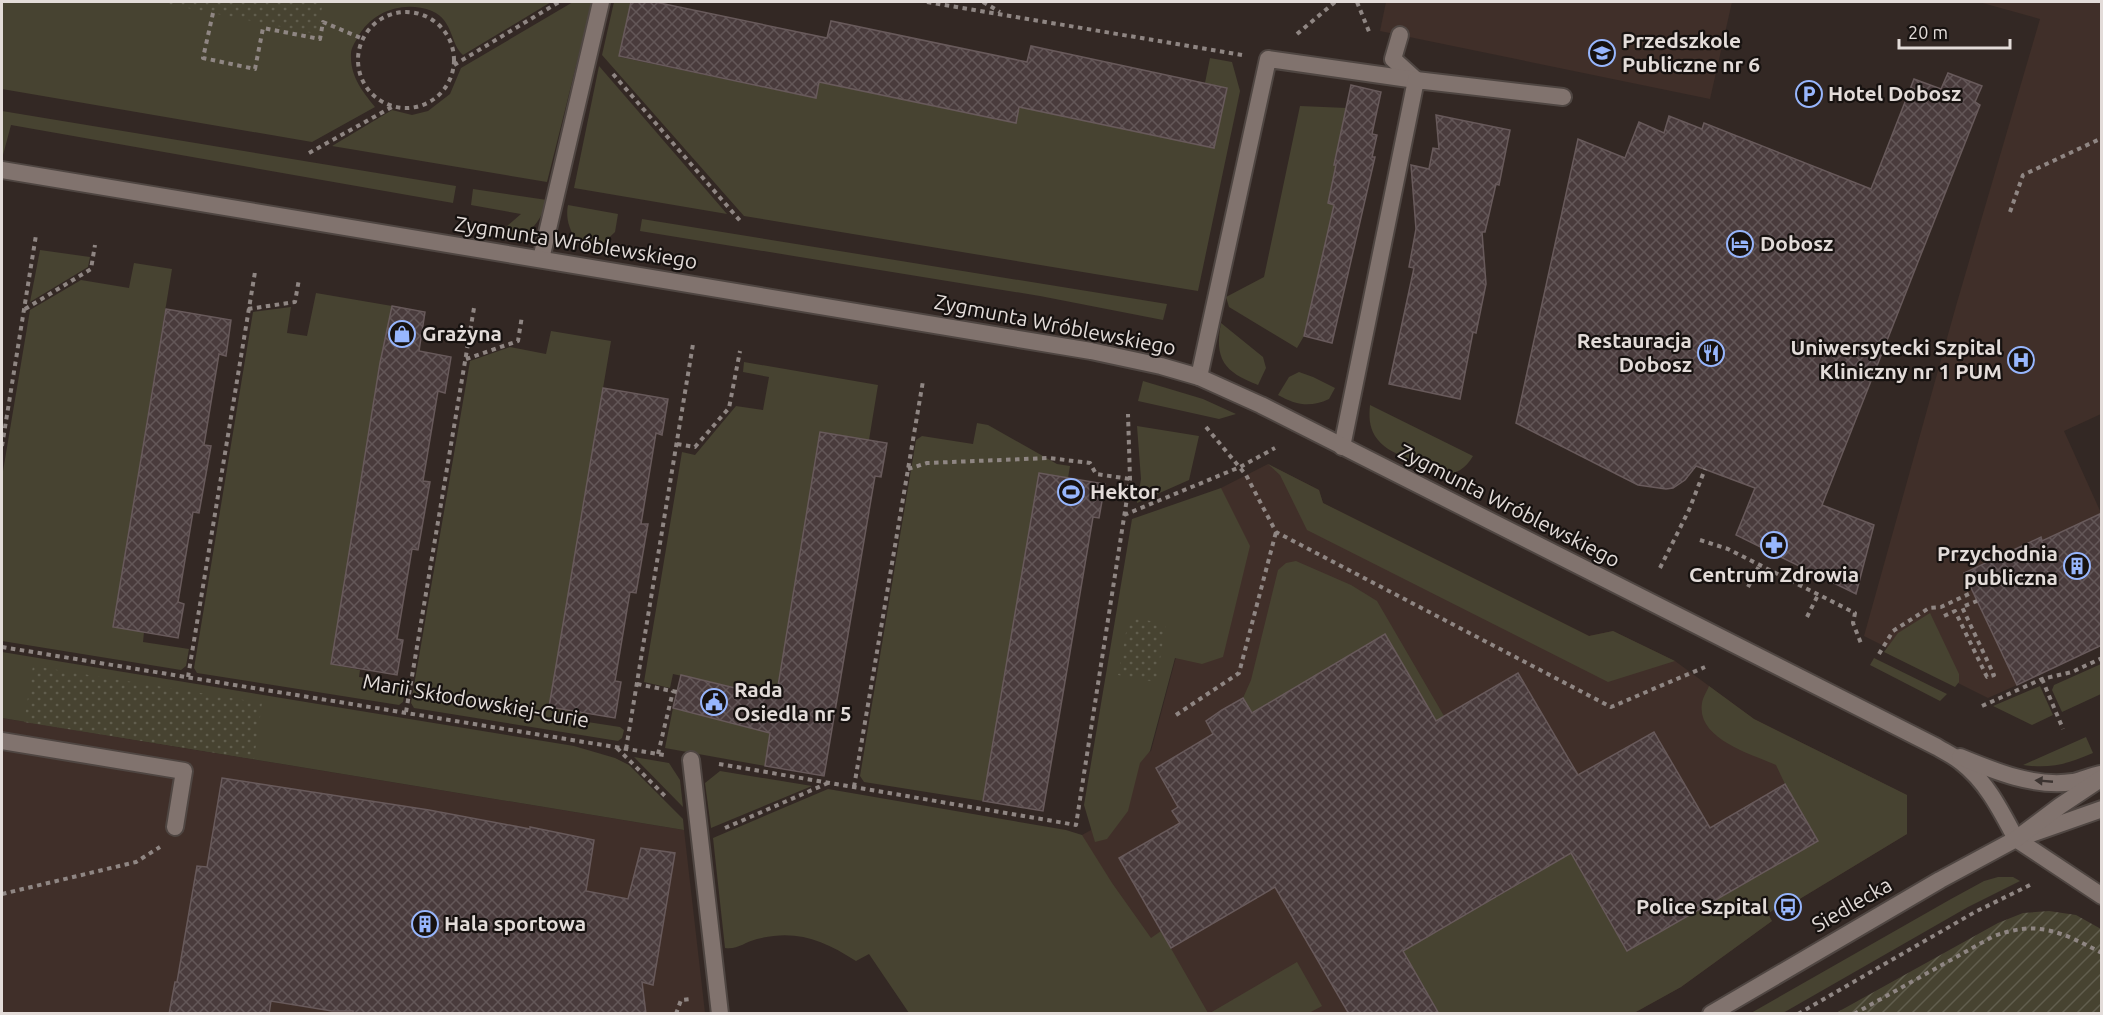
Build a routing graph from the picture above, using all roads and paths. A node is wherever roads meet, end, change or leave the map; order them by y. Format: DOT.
graph roads {
  1 [pos="559,2"];
  2 [pos="601,2"];
  3 [pos="927,2"];
  4 [pos="983,2"];
  5 [pos="1335,2"];
  6 [pos="213,13"];
  7 [pos="1004,15"];
  8 [pos="1400,35"];
  9 [pos="363,39"];
  10 [pos="590,48"];
  11 [pos="1268,59"];
  12 [pos="454,65"];
  13 [pos="1416,80"];
  14 [pos="1563,97"];
  15 [pos="393,106"];
  16 [pos="2102,138"];
  17 [pos="309,153"];
  18 [pos="2,170"];
  19 [pos="2010,212"];
  20 [pos="742,223"];
  21 [pos="36,235"];
  22 [pos="95,245"];
  23 [pos="541,259"];
  24 [pos="255,272"];
  25 [pos="299,279"];
  26 [pos="474,308"];
  27 [pos="24,309"];
  28 [pos="248,309"];
  29 [pos="522,316"];
  30 [pos="693,344"];
  31 [pos="740,351"];
  32 [pos="466,359"];
  33 [pos="1199,377"];
  34 [pos="923,381"];
  35 [pos="1128,414"];
  36 [pos="1206,427"];
  37 [pos="677,444"];
  38 [pos="2,446"];
  39 [pos="1342,447"];
  40 [pos="1275,448"];
  41 [pos="1239,466"];
  42 [pos="908,468"];
  43 [pos="1705,469"];
  44 [pos="1130,479"];
  45 [pos="1124,516"];
  46 [pos="1276,532"];
  47 [pos="1700,540"];
  48 [pos="1760,564"];
  49 [pos="1660,568"];
  50 [pos="1748,587"];
  51 [pos="1973,592"];
  52 [pos="1818,594"];
  53 [pos="1977,601"];
  54 [pos="1944,616"];
  55 [pos="1806,617"];
  56 [pos="2,646"];
  57 [pos="1862,646"];
  58 [pos="1879,654"];
  59 [pos="2102,658"];
  60 [pos="1705,667"];
  61 [pos="188,677"];
  62 [pos="2042,679"];
  63 [pos="637,684"];
  64 [pos="1982,706"];
  65 [pos="406,712"];
  66 [pos="1176,715"];
  67 [pos="2063,729"];
  68 [pos="2,741"];
  69 [pos="1937,747"];
  70 [pos="616,748"];
  71 [pos="626,749"];
  72 [pos="658,754"];
  73 [pos="691,760"];
  74 [pos="2102,773"];
  75 [pos="2102,778"];
  76 [pos="829,782"];
  77 [pos="854,787"];
  78 [pos="2102,809"];
  79 [pos="175,827"];
  80 [pos="699,834"];
  81 [pos="2016,839"];
  82 [pos="2027,886"];
  83 [pos="2,894"];
  84 [pos="2102,896"];
  85 [pos="2102,953"];
  86 [pos="1859,1012"];
  87 [pos="720,1014"];
  88 [pos="1712,1014"];
  89 [pos="1798,1014"];
  90 [pos="1854,1014"];
  1 -- 12 [label="path"];
  2 -- 10 [label="street"];
  3 -- 7 [label="path"];
  4 -- 7 [label="path"];
  5 -- 11 [label="path"];
  6 -- 9 [label="path"];
  7 -- 11 [label="path"];
  8 -- 13 [label="street"];
  9 -- 12 [label="path"];
  9 -- 15 [label="path"];
  10 -- 20 [label="path"];
  10 -- 23 [label="street"];
  11 -- 13 [label="street"];
  11 -- 33 [label="street"];
  12 -- 15 [label="path"];
  13 -- 14 [label="street"];
  13 -- 39 [label="street"];
  15 -- 17 [label="path"];
  16 -- 19 [label="path"];
  18 -- 23 [label="street, Zygmunta Wróblewskiego"];
  21 -- 27 [label="path"];
  22 -- 27 [label="path"];
  23 -- 33 [label="street, Zygmunta Wróblewskiego"];
  24 -- 28 [label="path"];
  25 -- 28 [label="path"];
  26 -- 32 [label="path"];
  27 -- 38 [label="path"];
  28 -- 61 [label="path"];
  29 -- 32 [label="path"];
  30 -- 37 [label="path"];
  31 -- 37 [label="path"];
  32 -- 65 [label="path"];
  33 -- 39 [label="street, Zygmunta Wróblewskiego"];
  34 -- 42 [label="path"];
  35 -- 44 [label="path"];
  36 -- 41 [label="path"];
  37 -- 63 [label="path"];
  39 -- 69 [label="street, Zygmunta Wróblewskiego"];
  40 -- 41 [label="path"];
  41 -- 45 [label="path"];
  41 -- 46 [label="path"];
  42 -- 44 [label="path"];
  42 -- 77 [label="path"];
  43 -- 49 [label="path"];
  44 -- 45 [label="path"];
  45 -- 77 [label="path, Marii Skłodowskiej-Curie"];
  46 -- 60 [label="path"];
  46 -- 66 [label="path"];
  47 -- 48 [label="path"];
  48 -- 50 [label="path"];
  48 -- 52 [label="path"];
  51 -- 58 [label="path"];
  52 -- 55 [label="path"];
  52 -- 57 [label="path"];
  53 -- 54 [label="path"];
  56 -- 61 [label="path, Marii Skłodowskiej-Curie"];
  59 -- 62 [label="path"];
  61 -- 65 [label="path, Marii Skłodowskiej-Curie"];
  62 -- 64 [label="path"];
  62 -- 67 [label="path"];
  63 -- 71 [label="path"];
  63 -- 72 [label="path"];
  65 -- 70 [label="path, Marii Skłodowskiej-Curie"];
  68 -- 79 [label="street"];
  74 -- 69 [label="street, one-way"];
  69 -- 81 [label="street, Zygmunta Wróblewskiego"];
  70 -- 71 [label="path, Marii Skłodowskiej-Curie"];
  70 -- 80 [label="path"];
  71 -- 72 [label="path, Marii Skłodowskiej-Curie"];
  72 -- 73 [label="path, Marii Skłodowskiej-Curie"];
  73 -- 76 [label="path, Marii Skłodowskiej-Curie"];
  73 -- 80 [label="street"];
  75 -- 81 [label="street, Siedlecka"];
  76 -- 77 [label="path, Marii Skłodowskiej-Curie"];
  76 -- 80 [label="path"];
  78 -- 81 [label="street, Siedlecka"];
  79 -- 83 [label="path"];
  80 -- 87 [label="street"];
  81 -- 84 [label="street"];
  81 -- 88 [label="street, Siedlecka"];
  82 -- 89 [label="path"];
  85 -- 86 [label="path"];
  86 -- 90 [label="path"];
}
